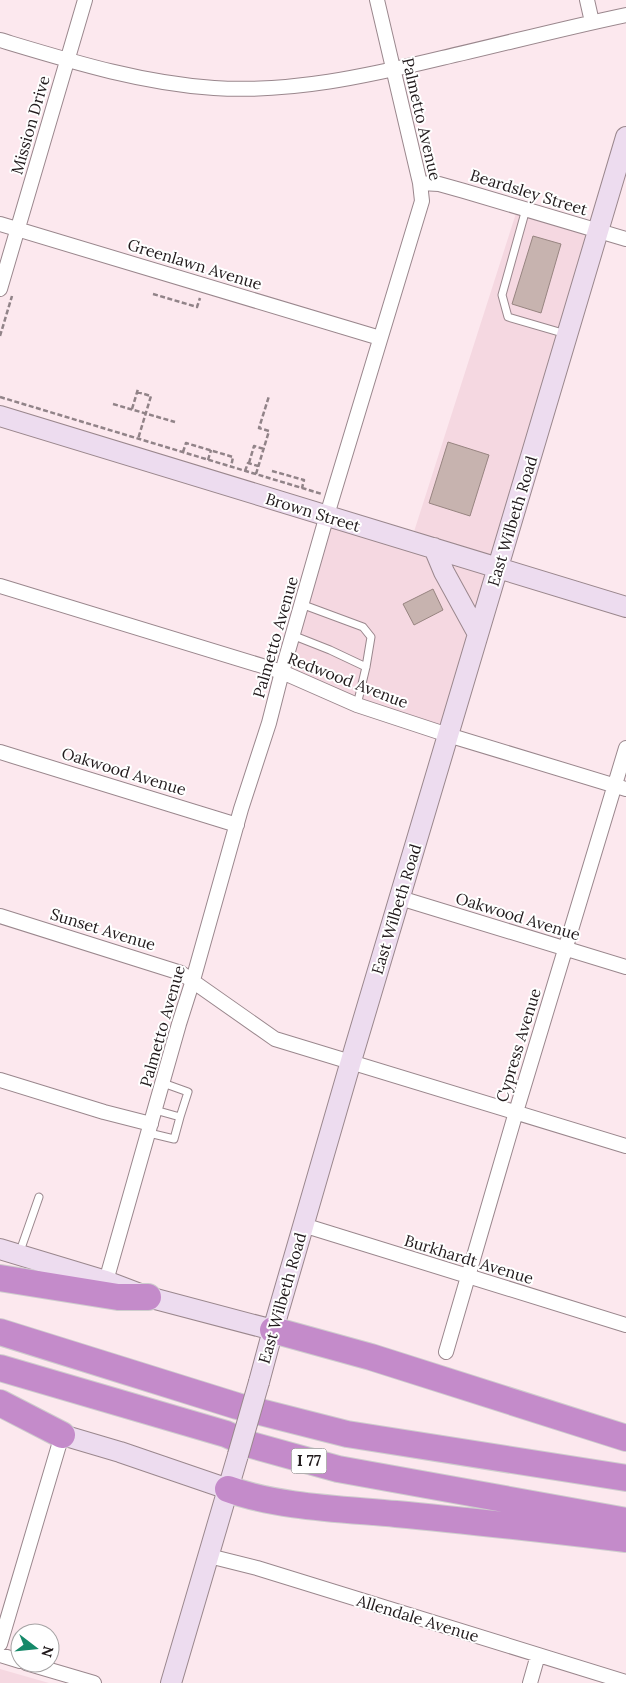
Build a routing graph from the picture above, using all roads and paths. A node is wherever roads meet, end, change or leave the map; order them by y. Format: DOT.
graph roads {
  1 [pos="85,0"];
  2 [pos="377,0"];
  3 [pos="587,0"];
  4 [pos="626,15"];
  5 [pos="592,22"];
  6 [pos="0,40"];
  7 [pos="67,60"];
  8 [pos="393,70"];
  9 [pos="626,137"];
  10 [pos="420,183"];
  11 [pos="526,209"];
  12 [pos="0,224"];
  13 [pos="18,229"];
  14 [pos="598,231"];
  15 [pos="626,239"];
  16 [pos="0,289"];
  17 [pos="153,294"];
  18 [pos="205,298"];
  19 [pos="567,334"];
  20 [pos="380,338"];
  21 [pos="269,396"];
  22 [pos="0,397"];
  23 [pos="113,404"];
  24 [pos="132,409"];
  25 [pos="146,413"];
  26 [pos="0,416"];
  27 [pos="175,422"];
  28 [pos="138,439"];
  29 [pos="264,449"];
  30 [pos="211,450"];
  31 [pos="183,452"];
  32 [pos="208,460"];
  33 [pos="249,463"];
  34 [pos="259,466"];
  35 [pos="231,467"];
  36 [pos="245,471"];
  37 [pos="272,471"];
  38 [pos="256,474"];
  39 [pos="325,485"];
  40 [pos="302,488"];
  41 [pos="327,515"];
  42 [pos="434,548"];
  43 [pos="498,568"];
  44 [pos="0,586"];
  45 [pos="301,604"];
  46 [pos="626,607"];
  47 [pos="478,634"];
  48 [pos="292,636"];
  49 [pos="366,667"];
  50 [pos="282,672"];
  51 [pos="356,705"];
  52 [pos="448,735"];
  53 [pos="626,748"];
  54 [pos="0,752"];
  55 [pos="620,787"];
  56 [pos="237,825"];
  57 [pos="400,898"];
  58 [pos="0,916"];
  59 [pos="566,949"];
  60 [pos="626,967"];
  61 [pos="194,980"];
  62 [pos="351,1061"];
  63 [pos="0,1080"];
  64 [pos="163,1083"];
  65 [pos="155,1110"];
  66 [pos="516,1112"];
  67 [pos="180,1117"];
  68 [pos="150,1128"];
  69 [pos="626,1146"];
  70 [pos="39,1197"];
  71 [pos="303,1225"];
  72 [pos="10,1252"];
  73 [pos="469,1275"];
  74 [pos="0,1278"];
  75 [pos="106,1281"];
  76 [pos="148,1296"];
  77 [pos="626,1325"];
  78 [pos="272,1330"];
  79 [pos="0,1332"];
  80 [pos="446,1352"];
  81 [pos="0,1368"];
  82 [pos="0,1403"];
  83 [pos="0,1416"];
  84 [pos="62,1435"];
  85 [pos="626,1438"];
  86 [pos="626,1478"];
  87 [pos="228,1489"];
  88 [pos="626,1521"];
  89 [pos="626,1539"];
  90 [pos="209,1556"];
  91 [pos="0,1644"];
  92 [pos="538,1655"];
  93 [pos="50,1673"];
  94 [pos="64,1679"];
  95 [pos="626,1682"];
  96 [pos="94,1683"];
  97 [pos="171,1683"];
  98 [pos="530,1683"];
  1 -- 7 [label="street, Mission Drive"];
  2 -- 8 [label="street, Palmetto Avenue"];
  3 -- 5 [label="street"];
  4 -- 5 [label="street"];
  5 -- 8 [label="street"];
  6 -- 7 [label="street"];
  7 -- 8 [label="street"];
  7 -- 13 [label="street, Mission Drive"];
  8 -- 10 [label="street, Palmetto Avenue"];
  9 -- 14 [label="main road, East Wilbeth Road"];
  10 -- 11 [label="street, Beardsley Street"];
  10 -- 20 [label="street, Palmetto Avenue"];
  11 -- 14 [label="street, Beardsley Street"];
  11 -- 19 [label="lane"];
  12 -- 13 [label="street, Greenlawn Avenue"];
  13 -- 16 [label="street, Mission Drive"];
  13 -- 20 [label="street, Greenlawn Avenue"];
  14 -- 15 [label="street, Beardsley Street"];
  14 -- 19 [label="main road, East Wilbeth Road"];
  17 -- 18 [label="path"];
  19 -- 43 [label="main road, East Wilbeth Road"];
  20 -- 41 [label="street, Palmetto Avenue"];
  21 -- 29 [label="path"];
  22 -- 28 [label="path"];
  23 -- 24 [label="path"];
  24 -- 25 [label="path"];
  24 -- 25 [label="path"];
  25 -- 27 [label="path"];
  25 -- 28 [label="path"];
  26 -- 41 [label="main road, Brown Street"];
  28 -- 31 [label="path"];
  29 -- 33 [label="path"];
  29 -- 34 [label="path"];
  30 -- 31 [label="path"];
  30 -- 32 [label="path"];
  30 -- 35 [label="path"];
  31 -- 32 [label="path"];
  32 -- 35 [label="path"];
  33 -- 34 [label="path"];
  33 -- 36 [label="path"];
  34 -- 38 [label="path"];
  35 -- 36 [label="path"];
  36 -- 38 [label="path"];
  37 -- 40 [label="path"];
  38 -- 40 [label="path"];
  39 -- 40 [label="path"];
  41 -- 42 [label="main road, Brown Street"];
  41 -- 45 [label="street, Palmetto Avenue"];
  42 -- 43 [label="main road, Brown Street"];
  42 -- 47 [label="main road"];
  43 -- 46 [label="main road, Brown Street"];
  43 -- 47 [label="main road, East Wilbeth Road"];
  44 -- 50 [label="street, Redwood Avenue"];
  45 -- 48 [label="street, Palmetto Avenue"];
  45 -- 49 [label="lane"];
  47 -- 52 [label="main road, East Wilbeth Road"];
  48 -- 49 [label="lane"];
  48 -- 50 [label="street, Palmetto Avenue"];
  49 -- 51 [label="lane"];
  50 -- 51 [label="street, Redwood Avenue"];
  50 -- 56 [label="street, Palmetto Avenue"];
  51 -- 52 [label="street, Redwood Avenue"];
  52 -- 55 [label="street, Redwood Avenue"];
  52 -- 57 [label="main road, East Wilbeth Road"];
  53 -- 55 [label="street, Cypress Avenue"];
  54 -- 56 [label="street, Oakwood Avenue"];
  55 -- 59 [label="street, Cypress Avenue"];
  56 -- 61 [label="street, Palmetto Avenue"];
  57 -- 59 [label="street, Oakwood Avenue"];
  57 -- 62 [label="main road, East Wilbeth Road"];
  58 -- 61 [label="street, Sunset Avenue"];
  59 -- 60 [label="street, Oakwood Avenue"];
  59 -- 66 [label="street, Cypress Avenue"];
  61 -- 62 [label="street, Sunset Avenue"];
  61 -- 64 [label="street, Palmetto Avenue"];
  62 -- 66 [label="street, Sunset Avenue"];
  62 -- 71 [label="main road, East Wilbeth Road"];
  63 -- 68 [label="street"];
  64 -- 65 [label="street, Palmetto Avenue"];
  64 -- 67 [label="lane"];
  65 -- 67 [label="lane"];
  65 -- 68 [label="street, Palmetto Avenue"];
  66 -- 69 [label="street, Sunset Avenue"];
  66 -- 73 [label="street, Cypress Avenue"];
  67 -- 68 [label="lane"];
  68 -- 75 [label="street, Palmetto Avenue"];
  70 -- 72 [label="lane"];
  71 -- 73 [label="street, Burkhardt Avenue"];
  71 -- 78 [label="main road, East Wilbeth Road"];
  72 -- 75 [label="main road"];
  73 -- 77 [label="street, Burkhardt Avenue"];
  73 -- 80 [label="street, Cypress Avenue"];
  74 -- 76 [label="highway"];
  75 -- 76 [label="main road"];
  76 -- 78 [label="main road"];
  78 -- 85 [label="highway"];
  78 -- 87 [label="main road, East Wilbeth Road, bridge"];
  79 -- 86 [label="highway, I 77"];
  81 -- 88 [label="highway, I 77"];
  82 -- 84 [label="highway"];
  83 -- 84 [label="main road"];
  84 -- 87 [label="main road"];
  84 -- 91 [label="street"];
  87 -- 89 [label="highway"];
  87 -- 90 [label="main road, East Wilbeth Road"];
  90 -- 92 [label="street, Allendale Avenue"];
  90 -- 97 [label="main road, East Wilbeth Road"];
  92 -- 95 [label="street, Allendale Avenue"];
  92 -- 98 [label="street"];
  93 -- 94 [label="street"];
  94 -- 96 [label="street"];
}
